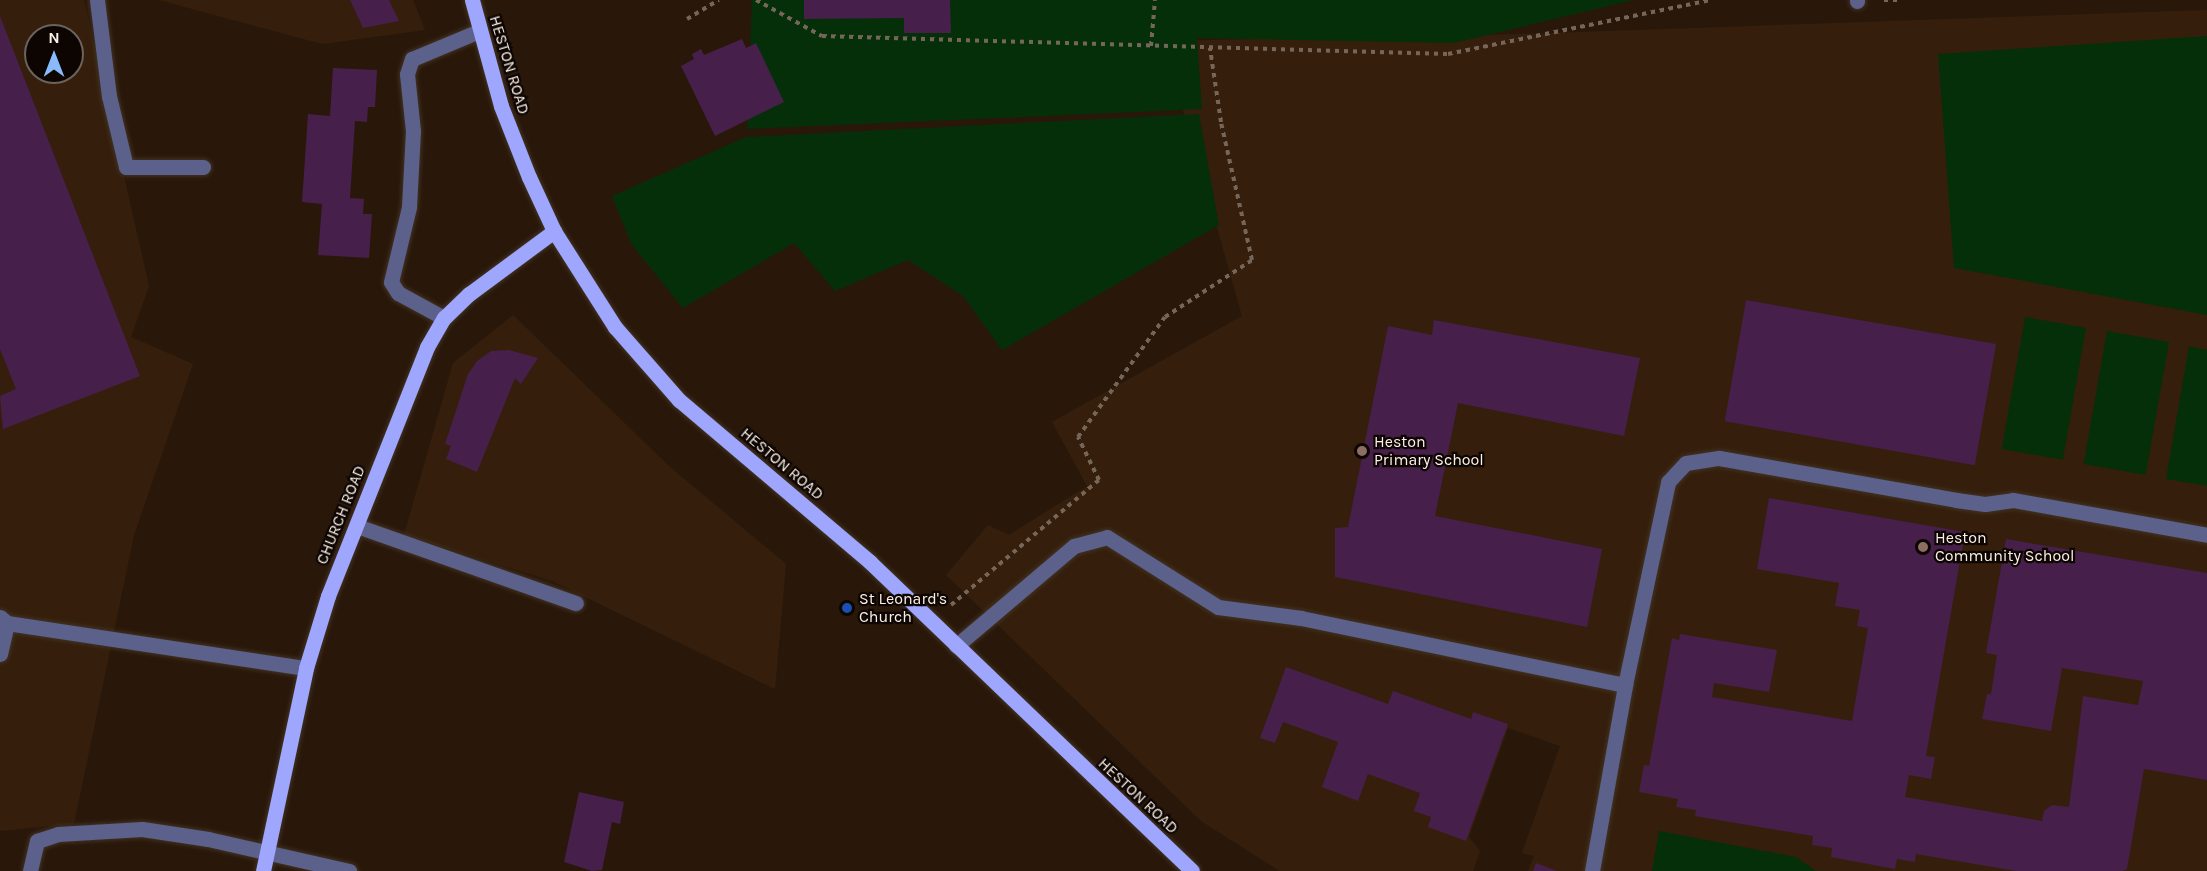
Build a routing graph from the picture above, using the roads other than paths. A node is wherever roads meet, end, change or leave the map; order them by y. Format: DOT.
graph roads {
  1 [pos="97,0"];
  2 [pos="472,0"];
  3 [pos="479,31"];
  4 [pos="203,167"];
  5 [pos="554,231"];
  6 [pos="444,318"];
  7 [pos="357,526"];
  8 [pos="2207,535"];
  9 [pos="576,603"];
  10 [pos="3,620"];
  11 [pos="956,646"];
  12 [pos="0,654"];
  13 [pos="306,668"];
  14 [pos="1625,685"];
  15 [pos="266,853"];
  16 [pos="30,871"];
  17 [pos="263,871"];
  18 [pos="349,871"];
  19 [pos="1192,871"];
  20 [pos="1592,871"];
  1 -- 4 [label="street"];
  2 -- 3 [label="main road, HESTON ROAD"];
  3 -- 5 [label="main road, HESTON ROAD"];
  3 -- 6 [label="street"];
  5 -- 6 [label="main road, CHURCH ROAD"];
  5 -- 11 [label="main road, HESTON ROAD"];
  6 -- 7 [label="main road, CHURCH ROAD"];
  7 -- 9 [label="street"];
  7 -- 13 [label="main road, CHURCH ROAD"];
  8 -- 14 [label="street"];
  10 -- 12 [label="street"];
  10 -- 13 [label="street"];
  11 -- 14 [label="street"];
  11 -- 19 [label="main road, HESTON ROAD"];
  13 -- 15 [label="main road, CHURCH ROAD"];
  14 -- 20 [label="street"];
  15 -- 16 [label="street"];
  15 -- 17 [label="main road, CHURCH ROAD"];
  15 -- 18 [label="street"];
}
